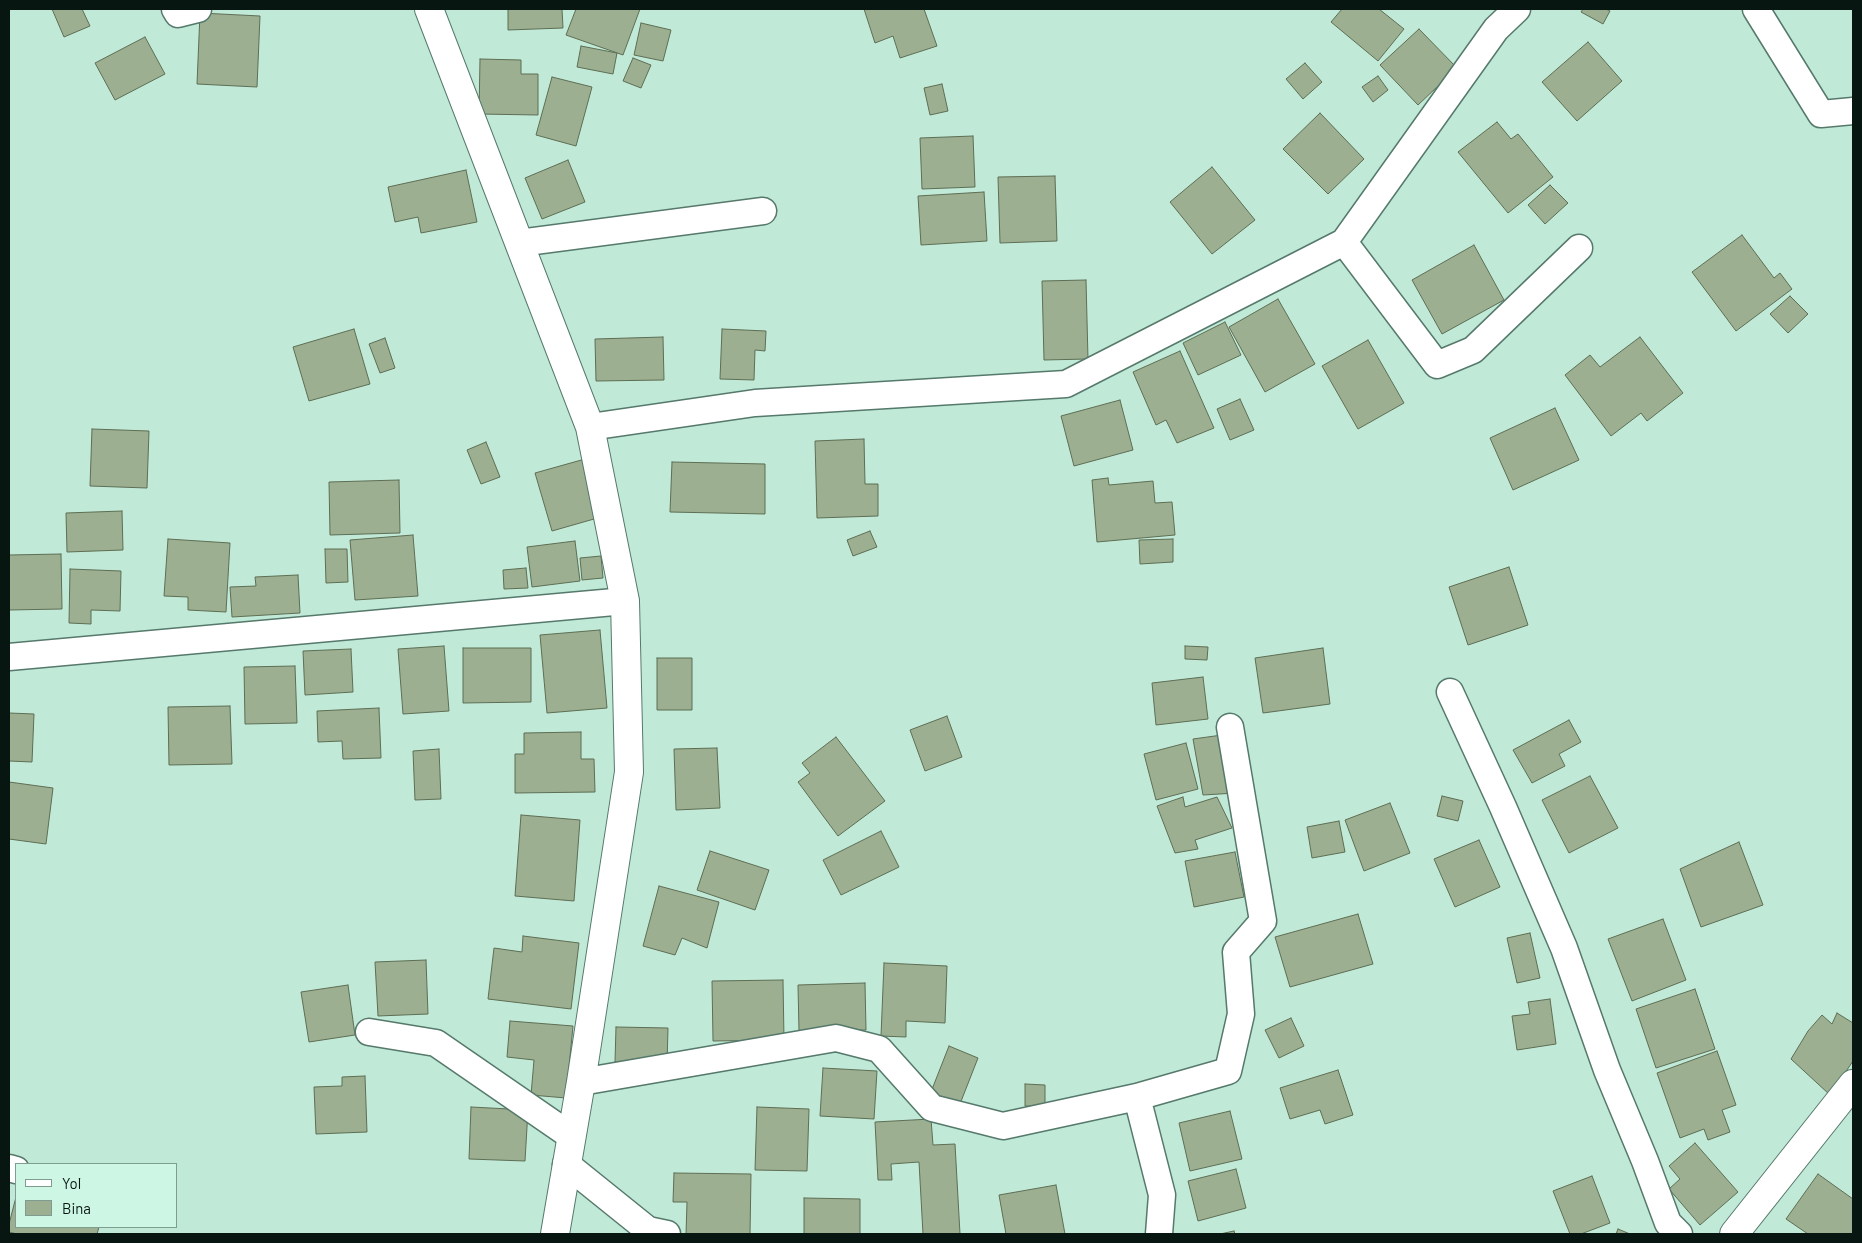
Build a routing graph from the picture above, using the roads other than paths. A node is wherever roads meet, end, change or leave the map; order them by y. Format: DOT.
graph roads {
  1 [pos="175,9"];
  2 [pos="198,9"];
  3 [pos="429,9"];
  4 [pos="1517,9"];
  5 [pos="1756,9"];
  6 [pos="1853,111"];
  7 [pos="763,211"];
  8 [pos="1344,242"];
  9 [pos="519,243"];
  10 [pos="1579,248"];
  11 [pos="590,427"];
  12 [pos="625,602"];
  13 [pos="9,657"];
  14 [pos="1450,692"];
  15 [pos="1230,727"];
  16 [pos="369,1032"];
  17 [pos="581,1082"];
  18 [pos="1853,1084"];
  19 [pos="1137,1097"];
  20 [pos="571,1136"];
  21 [pos="566,1164"];
  22 [pos="555,1234"];
  23 [pos="667,1234"];
  24 [pos="1159,1234"];
  25 [pos="1679,1234"];
  26 [pos="1734,1234"];
  1 -- 2 [label="street"];
  3 -- 9 [label="street"];
  4 -- 8 [label="street"];
  5 -- 6 [label="street"];
  7 -- 9 [label="street"];
  8 -- 10 [label="street"];
  8 -- 11 [label="street"];
  9 -- 11 [label="street"];
  11 -- 12 [label="street"];
  12 -- 13 [label="street"];
  12 -- 17 [label="street"];
  14 -- 25 [label="street"];
  15 -- 19 [label="street"];
  16 -- 20 [label="street"];
  17 -- 19 [label="street"];
  17 -- 20 [label="street"];
  18 -- 26 [label="street"];
  19 -- 24 [label="street"];
  20 -- 21 [label="street"];
  21 -- 22 [label="street"];
  21 -- 23 [label="street"];
}
